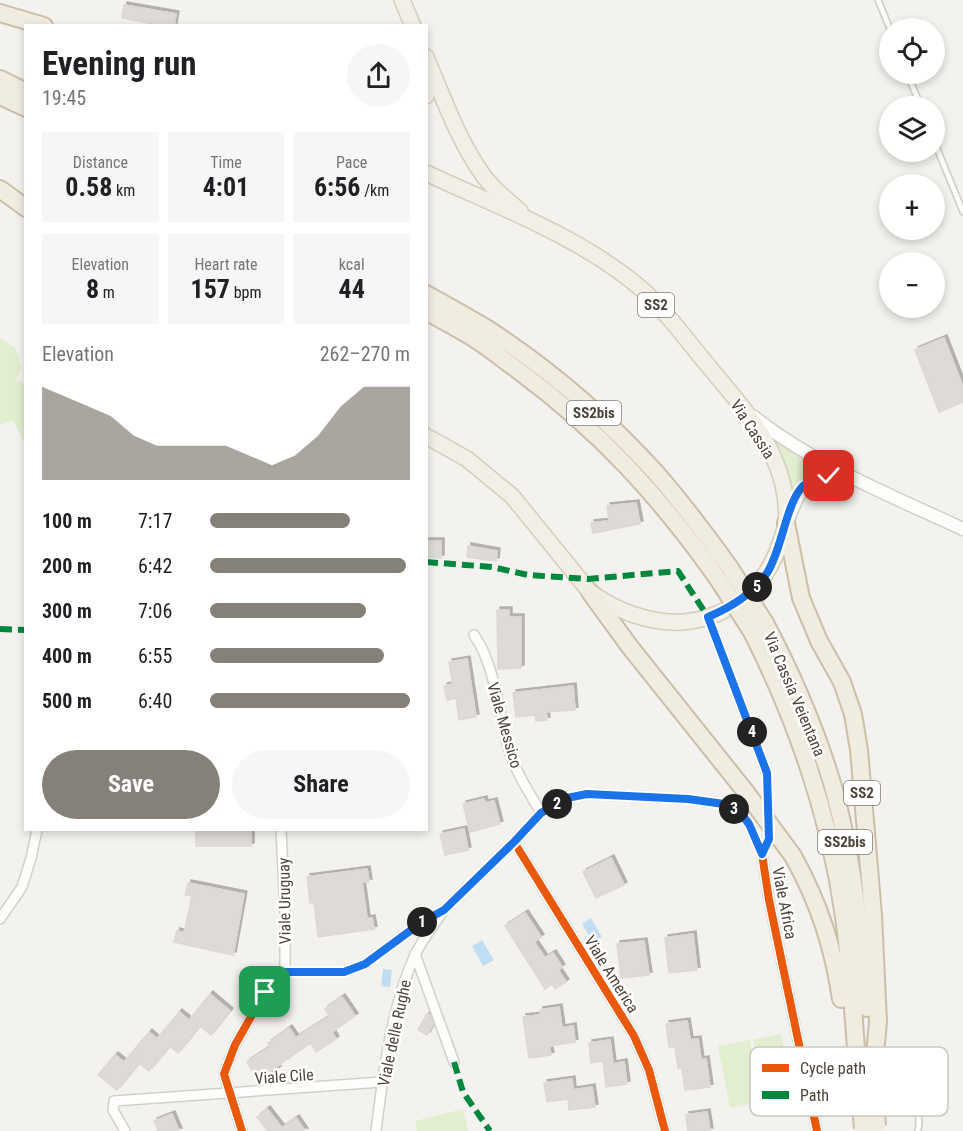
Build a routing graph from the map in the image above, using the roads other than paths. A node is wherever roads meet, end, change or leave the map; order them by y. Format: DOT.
graph roads {
  1 [pos="402,0"];
  2 [pos="878,0"];
  3 [pos="0,12"];
  4 [pos="885,18"];
  5 [pos="38,24"];
  6 [pos="412,24"];
  7 [pos="428,62"];
  8 [pos="0,79"];
  9 [pos="24,91"];
  10 [pos="0,96"];
  11 [pos="24,107"];
  12 [pos="943,162"];
  13 [pos="428,174"];
  14 [pos="0,189"];
  15 [pos="24,207"];
  16 [pos="963,212"];
  17 [pos="542,227"];
  18 [pos="428,295"];
  19 [pos="428,312"];
  20 [pos="746,411"];
  21 [pos="428,437"];
  22 [pos="852,477"];
  23 [pos="786,524"];
  24 [pos="963,529"];
  25 [pos="724,573"];
  26 [pos="590,592"];
  27 [pos="708,617"];
  28 [pos="474,635"];
  29 [pos="541,813"];
  30 [pos="37,831"];
  31 [pos="281,831"];
  32 [pos="514,842"];
  33 [pos="762,854"];
  34 [pos="444,910"];
  35 [pos="0,919"];
  36 [pos="415,954"];
  37 [pos="285,972"];
  38 [pos="799,1047"];
  39 [pos="854,1047"];
  40 [pos="862,1047"];
  41 [pos="872,1047"];
  42 [pos="454,1062"];
  43 [pos="382,1082"];
  44 [pos="230,1094"];
  45 [pos="814,1116"];
  46 [pos="919,1116"];
  47 [pos="125,1131"];
  48 [pos="242,1131"];
  49 [pos="376,1131"];
  50 [pos="665,1131"];
  51 [pos="817,1131"];
  52 [pos="918,1131"];
  1 -- 6 [label="main road"];
  2 -- 4 [label="lane"];
  3 -- 5 [label="highway"];
  7 -- 17 [label="main road, Via Cassia / SS2"];
  8 -- 9 [label="highway"];
  10 -- 11 [label="highway"];
  12 -- 16 [label="lane"];
  13 -- 17 [label="main road, Via Cassia / SS2"];
  14 -- 15 [label="highway"];
  17 -- 20 [label="main road, Via Cassia / SS2"];
  18 -- 25 [label="highway, Via Cassia Veientana / SS2bis"];
  19 -- 25 [label="highway, Via Cassia Veientana / SS2bis"];
  20 -- 22 [label="street"];
  20 -- 23 [label="main road, Via Cassia / SS2"];
  21 -- 26 [label="main road, Via Cassia / SS2"];
  22 -- 23 [label="street"];
  22 -- 24 [label="street"];
  23 -- 27 [label="main road, Via Cassia / SS2"];
  23 -- 41 [label="highway, SS2"];
  25 -- 40 [label="highway, Via Cassia Veientana / SS2bis, bridge"];
  26 -- 27 [label="main road, Via Cassia / SS2"];
  26 -- 39 [label="highway, SS2, bridge"];
  27 -- 33 [label="street, Viale Africa"];
  28 -- 29 [label="street, Viale Messico"];
  29 -- 32 [label="street"];
  29 -- 33 [label="street"];
  30 -- 35 [label="street"];
  31 -- 37 [label="street, Viale Uruguay"];
  32 -- 34 [label="street"];
  32 -- 50 [label="street, Viale America"];
  33 -- 38 [label="street, Viale Africa"];
  34 -- 36 [label="street, Viale delle Rughe"];
  34 -- 37 [label="street"];
  36 -- 42 [label="street"];
  36 -- 43 [label="street, Viale delle Rughe"];
  37 -- 44 [label="street"];
  43 -- 44 [label="street, Viale Cile"];
  43 -- 49 [label="street, Viale delle Rughe"];
  44 -- 47 [label="street, Viale Cile"];
  44 -- 48 [label="street"];
  45 -- 51 [label="street, Viale Africa"];
  46 -- 52 [label="lane"];
}
